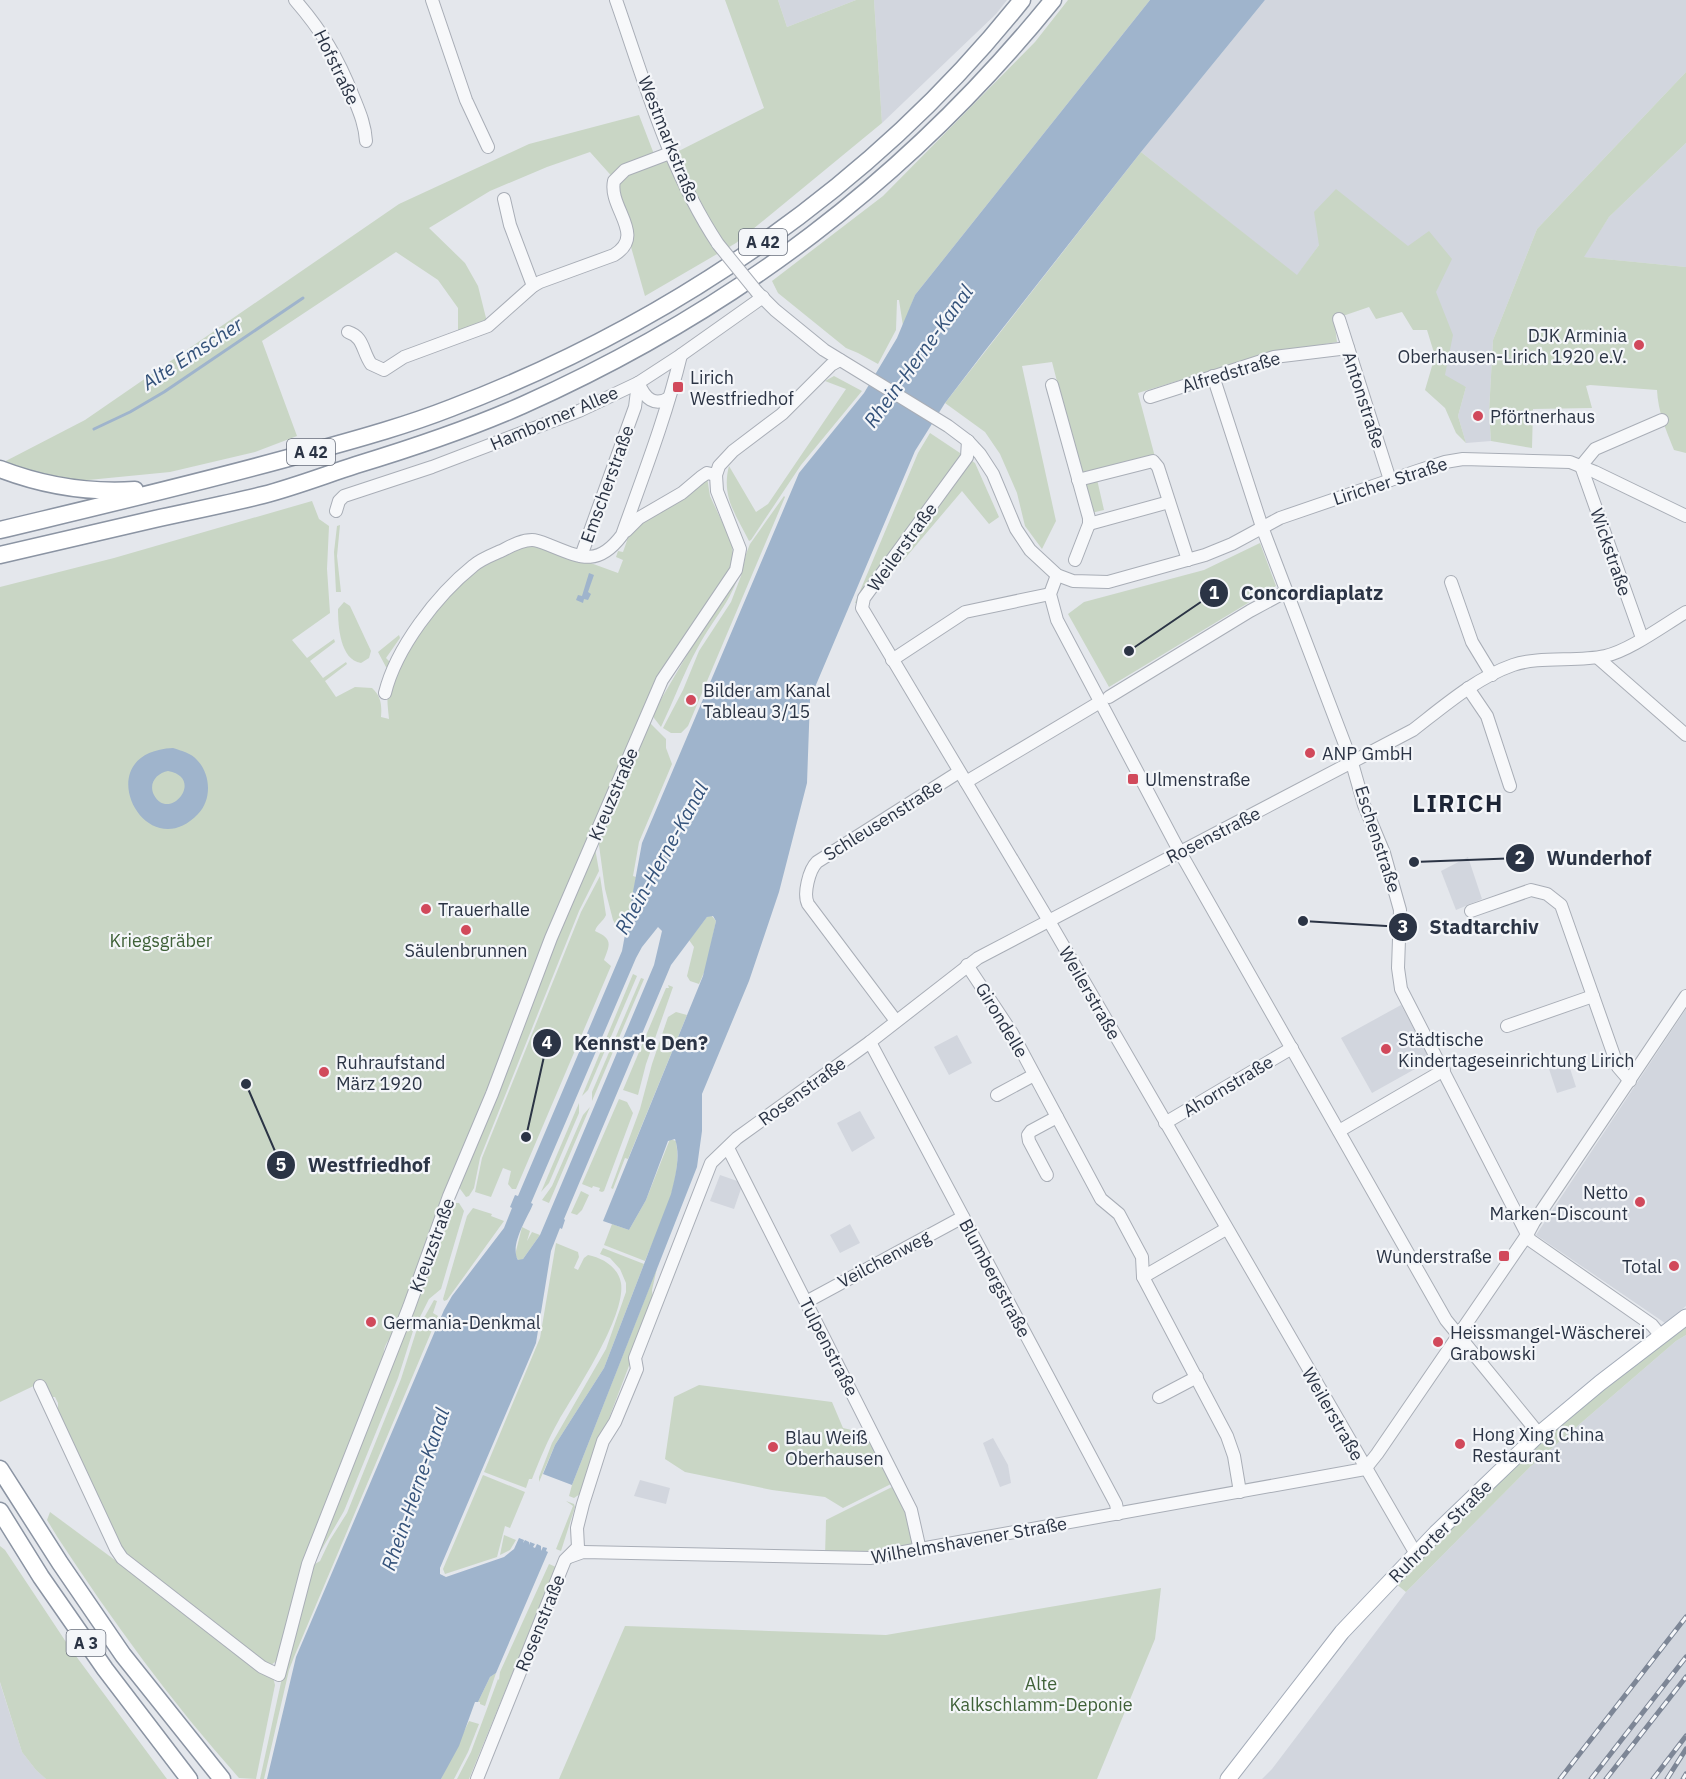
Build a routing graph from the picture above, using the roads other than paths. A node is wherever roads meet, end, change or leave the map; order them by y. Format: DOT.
graph roads {
  1 [pos="295,0"];
  2 [pos="432,0"];
  3 [pos="616,0"];
  4 [pos="1022,0"];
  5 [pos="1053,0"];
  6 [pos="366,141"];
  7 [pos="488,147"];
  8 [pos="670,153"];
  9 [pos="504,199"];
  10 [pos="533,286"];
  11 [pos="760,295"];
  12 [pos="1339,319"];
  13 [pos="348,332"];
  14 [pos="1348,348"];
  15 [pos="681,355"];
  16 [pos="840,360"];
  17 [pos="1213,376"];
  18 [pos="638,382"];
  19 [pos="1052,385"];
  20 [pos="1150,397"];
  21 [pos="669,398"];
  22 [pos="1662,420"];
  23 [pos="968,441"];
  24 [pos="1581,466"];
  25 [pos="0,469"];
  26 [pos="716,475"];
  27 [pos="1078,480"];
  28 [pos="1390,480"];
  29 [pos="172,489"];
  30 [pos="1169,502"];
  31 [pos="336,511"];
  32 [pos="1686,516"];
  33 [pos="1089,524"];
  34 [pos="1262,527"];
  35 [pos="0,530"];
  36 [pos="85,536"];
  37 [pos="621,537"];
  38 [pos="0,555"];
  39 [pos="581,556"];
  40 [pos="1075,560"];
  41 [pos="1188,561"];
  42 [pos="0,566"];
  43 [pos="1057,575"];
  44 [pos="1451,582"];
  45 [pos="1287,591"];
  46 [pos="1050,594"];
  47 [pos="1686,612"];
  48 [pos="1642,638"];
  49 [pos="1598,658"];
  50 [pos="892,660"];
  51 [pos="1492,675"];
  52 [pos="1468,688"];
  53 [pos="385,693"];
  54 [pos="1104,700"];
  55 [pos="1686,735"];
  56 [pos="1353,763"];
  57 [pos="963,777"];
  58 [pos="1510,786"];
  59 [pos="1181,852"];
  60 [pos="1471,911"];
  61 [pos="1049,921"];
  62 [pos="968,965"];
  63 [pos="1593,996"];
  64 [pos="1686,996"];
  65 [pos="896,1022"];
  66 [pos="1507,1026"];
  67 [pos="870,1042"];
  68 [pos="1292,1048"];
  69 [pos="1443,1070"];
  70 [pos="1034,1075"];
  71 [pos="1630,1081"];
  72 [pos="997,1095"];
  73 [pos="1057,1117"];
  74 [pos="1165,1123"];
  75 [pos="1339,1131"];
  76 [pos="728,1148"];
  77 [pos="1047,1175"];
  78 [pos="963,1217"];
  79 [pos="1226,1229"];
  80 [pos="1527,1235"];
  81 [pos="1143,1277"];
  82 [pos="806,1302"];
  83 [pos="1686,1317"];
  84 [pos="1458,1335"];
  85 [pos="1661,1336"];
  86 [pos="1197,1377"];
  87 [pos="40,1386"];
  88 [pos="1160,1397"];
  89 [pos="1539,1434"];
  90 [pos="0,1468"];
  91 [pos="1365,1468"];
  92 [pos="1240,1492"];
  93 [pos="0,1511"];
  94 [pos="1118,1514"];
  95 [pos="920,1550"];
  96 [pos="1416,1554"];
  97 [pos="569,1557"];
  98 [pos="189,1779"];
  99 [pos="222,1779"];
  100 [pos="477,1779"];
  101 [pos="1228,1779"];
  1 -- 6 [label="street, Hofstraße"];
  2 -- 7 [label="street"];
  3 -- 8 [label="street, Westmarkstraße"];
  4 -- 29 [label="highway, A 42"];
  5 -- 36 [label="highway, A 42"];
  8 -- 10 [label="street"];
  8 -- 11 [label="street, Westmarkstraße, bridge"];
  9 -- 10 [label="street"];
  10 -- 13 [label="street"];
  11 -- 15 [label="street, Hamborner Allee"];
  11 -- 16 [label="street, Westmarkstraße"];
  12 -- 14 [label="street, Antonstraße"];
  14 -- 17 [label="street, Alfredstraße"];
  14 -- 28 [label="street, Antonstraße"];
  15 -- 18 [label="street, Hamborner Allee"];
  15 -- 21 [label="street, Emscherstraße"];
  16 -- 23 [label="street, Westmarkstraße"];
  16 -- 26 [label="street"];
  17 -- 20 [label="street, Alfredstraße"];
  17 -- 34 [label="street, Eschenstraße"];
  18 -- 21 [label="street"];
  18 -- 31 [label="street, Hamborner Allee"];
  18 -- 39 [label="street, Emscherstraße"];
  19 -- 27 [label="street"];
  21 -- 37 [label="street, Emscherstraße"];
  22 -- 24 [label="street"];
  23 -- 43 [label="street"];
  23 -- 50 [label="street, Weilerstraße"];
  24 -- 28 [label="street, Liricher Straße"];
  24 -- 32 [label="street, Liricher Straße"];
  24 -- 48 [label="street, Wickstraße"];
  25 -- 29 [label="highway"];
  26 -- 37 [label="street, Emscherstraße"];
  26 -- 87 [label="street, Kreuzstraße"];
  27 -- 30 [label="street"];
  27 -- 33 [label="street"];
  28 -- 34 [label="street, Liricher Straße"];
  29 -- 35 [label="highway, A 42"];
  30 -- 33 [label="street"];
  30 -- 41 [label="street"];
  33 -- 40 [label="street"];
  34 -- 41 [label="street, Liricher Straße"];
  34 -- 45 [label="street, Eschenstraße"];
  36 -- 38 [label="highway, A 42"];
  36 -- 42 [label="highway"];
  37 -- 39 [label="street, Emscherstraße"];
  39 -- 53 [label="street, Emscherstraße"];
  41 -- 43 [label="street, Liricher Straße"];
  43 -- 46 [label="street"];
  44 -- 51 [label="street"];
  45 -- 54 [label="street"];
  45 -- 56 [label="street, Eschenstraße"];
  46 -- 50 [label="street"];
  46 -- 54 [label="street"];
  47 -- 48 [label="street, Rosenstraße"];
  48 -- 49 [label="street, Rosenstraße"];
  49 -- 51 [label="street, Rosenstraße"];
  49 -- 55 [label="street"];
  50 -- 57 [label="street, Weilerstraße"];
  51 -- 52 [label="street, Rosenstraße"];
  52 -- 56 [label="street, Rosenstraße"];
  52 -- 58 [label="street"];
  54 -- 57 [label="street"];
  54 -- 59 [label="street"];
  56 -- 59 [label="street, Rosenstraße"];
  56 -- 69 [label="street, Eschenstraße"];
  57 -- 61 [label="street, Weilerstraße"];
  57 -- 65 [label="street, Schleusenstraße"];
  59 -- 61 [label="street, Rosenstraße"];
  59 -- 68 [label="street"];
  60 -- 63 [label="street"];
  61 -- 62 [label="street, Rosenstraße"];
  61 -- 74 [label="street, Weilerstraße"];
  62 -- 65 [label="street, Rosenstraße"];
  62 -- 70 [label="street, Girondelle"];
  63 -- 66 [label="street"];
  63 -- 71 [label="street"];
  64 -- 71 [label="street"];
  65 -- 67 [label="street, Rosenstraße"];
  67 -- 76 [label="street, Rosenstraße"];
  67 -- 78 [label="street, Blumbergstraße"];
  68 -- 74 [label="street, Ahornstraße"];
  68 -- 75 [label="street"];
  69 -- 75 [label="street"];
  69 -- 80 [label="street, Eschenstraße"];
  70 -- 72 [label="street, Girondelle"];
  70 -- 73 [label="street, Girondelle"];
  71 -- 80 [label="street"];
  73 -- 77 [label="street"];
  73 -- 81 [label="street, Girondelle"];
  74 -- 79 [label="street, Weilerstraße"];
  75 -- 84 [label="street"];
  76 -- 82 [label="street, Tulpenstraße"];
  76 -- 97 [label="street, Rosenstraße"];
  78 -- 82 [label="street, Veilchenweg"];
  78 -- 94 [label="street, Blumbergstraße"];
  79 -- 81 [label="street"];
  79 -- 91 [label="street, Weilerstraße"];
  80 -- 84 [label="street"];
  80 -- 85 [label="street, Eschenstraße"];
  81 -- 86 [label="street, Girondelle"];
  82 -- 95 [label="street, Tulpenstraße"];
  83 -- 85 [label="main road, Ruhrorter Straße"];
  84 -- 89 [label="street"];
  84 -- 91 [label="street"];
  85 -- 89 [label="main road, Ruhrorter Straße"];
  86 -- 88 [label="street"];
  86 -- 92 [label="street, Girondelle"];
  89 -- 96 [label="main road, Ruhrorter Straße"];
  90 -- 99 [label="highway, A 3"];
  91 -- 92 [label="street, Wilhelmshavener Straße"];
  91 -- 96 [label="street, Weilerstraße"];
  92 -- 94 [label="street, Wilhelmshavener Straße"];
  93 -- 98 [label="highway, A 3"];
  94 -- 95 [label="street, Wilhelmshavener Straße"];
  95 -- 97 [label="street, Wilhelmshavener Straße"];
  96 -- 101 [label="main road, Ruhrorter Straße"];
  97 -- 100 [label="street, Rosenstraße"];
}
